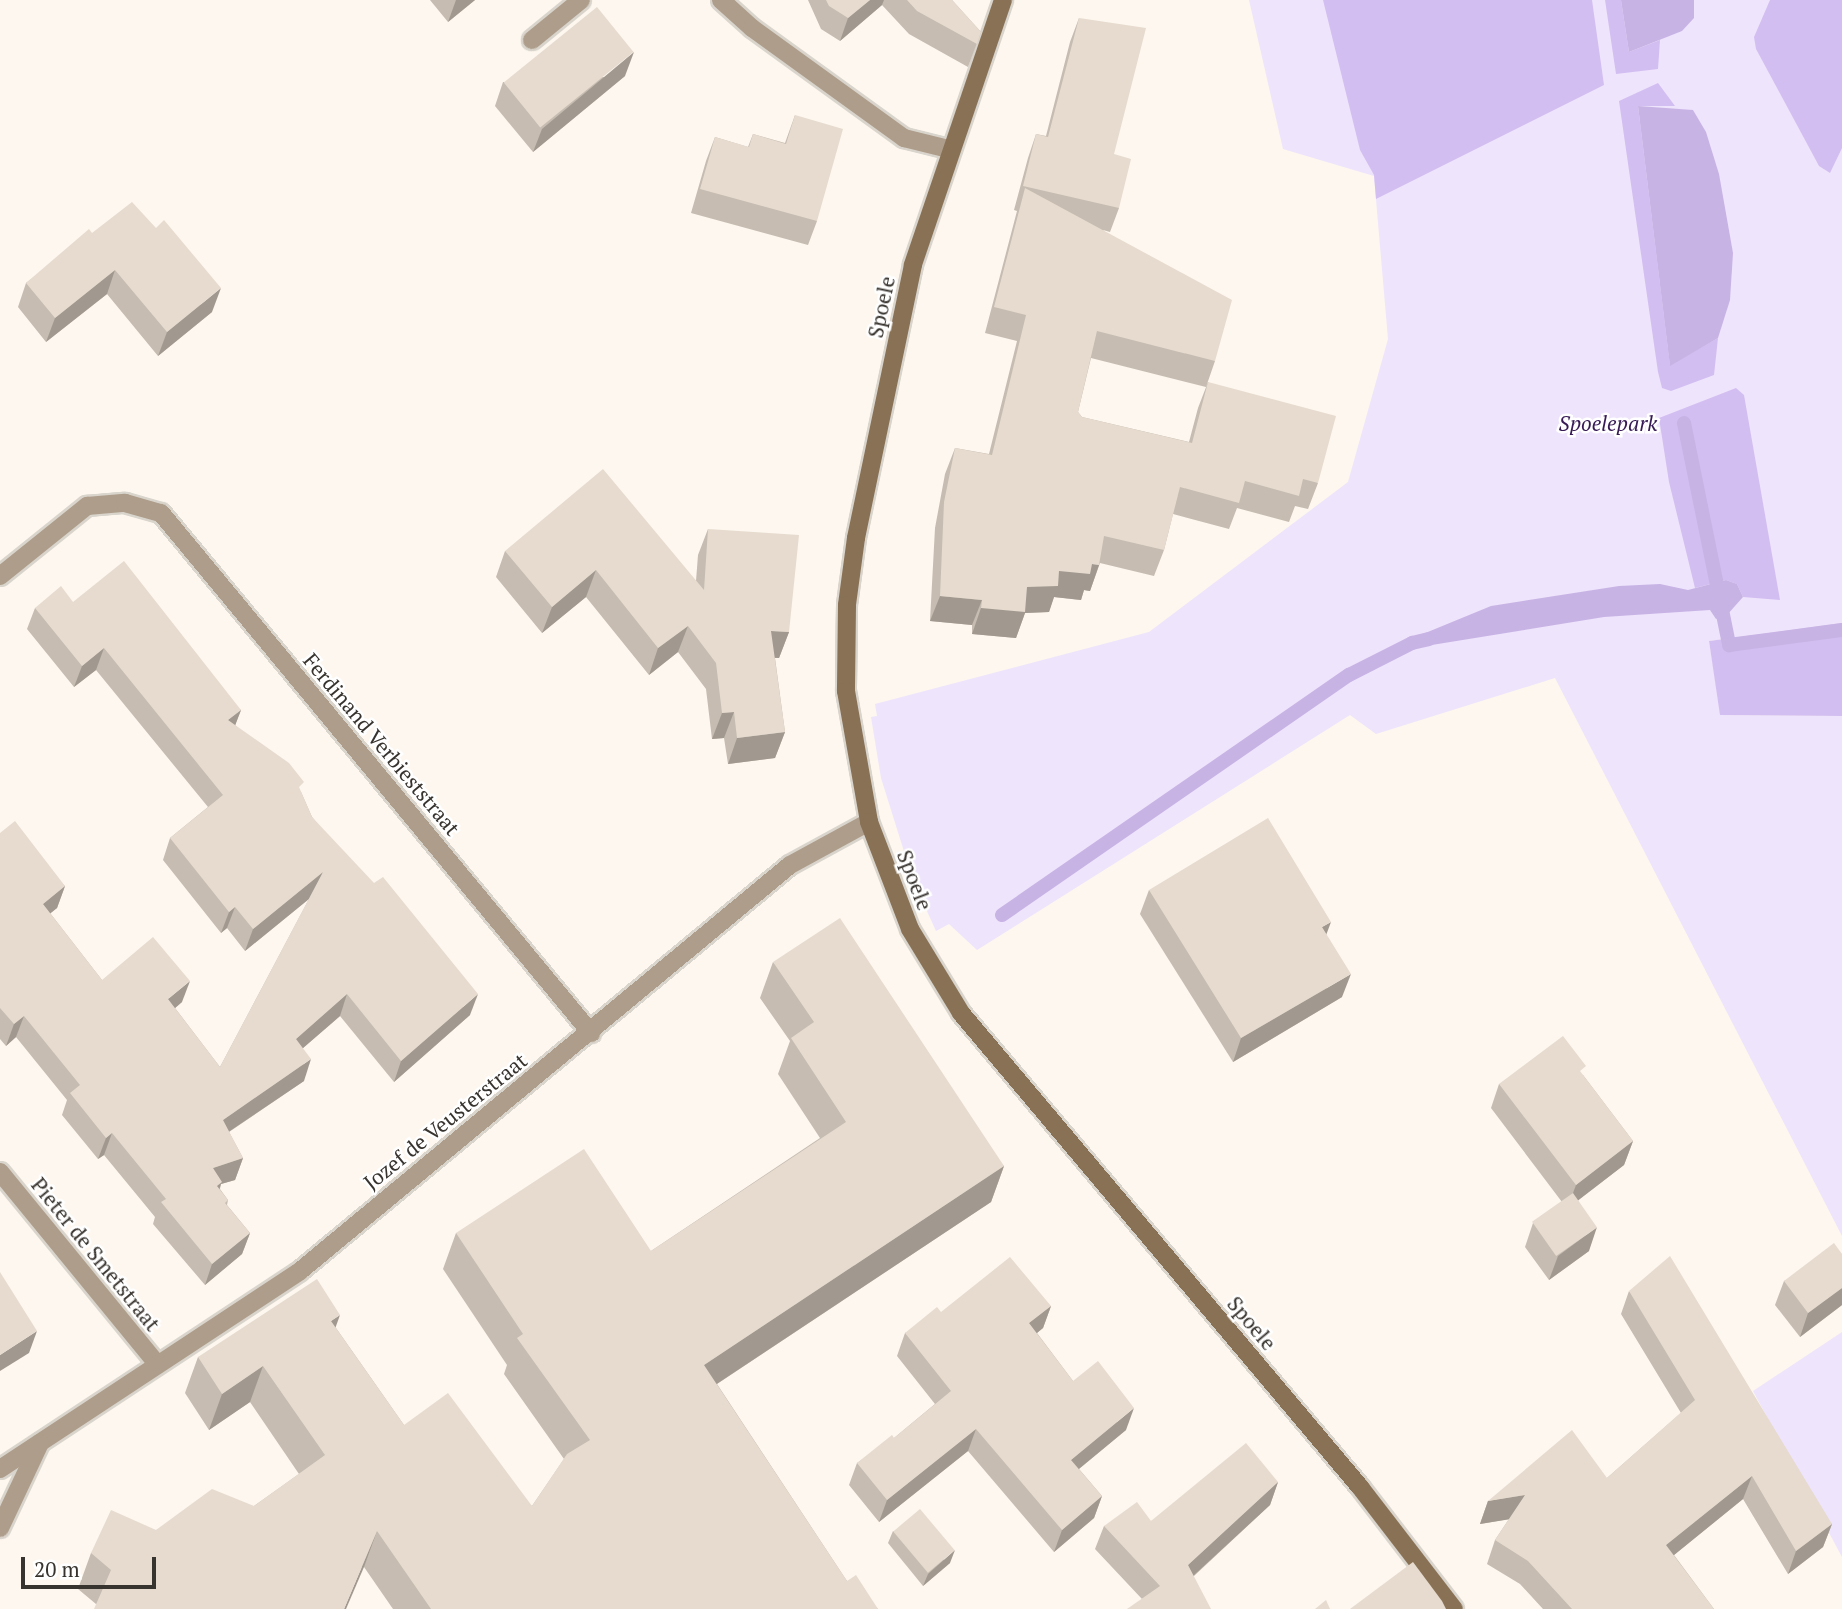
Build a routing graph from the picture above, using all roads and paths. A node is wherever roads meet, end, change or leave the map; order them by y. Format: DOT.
graph roads {
  1 [pos="581,0"];
  2 [pos="721,0"];
  3 [pos="1003,0"];
  4 [pos="532,40"];
  5 [pos="952,150"];
  6 [pos="0,576"];
  7 [pos="869,822"];
  8 [pos="592,1034"];
  9 [pos="0,1172"];
  10 [pos="157,1364"];
  11 [pos="40,1443"];
  12 [pos="0,1469"];
  13 [pos="0,1528"];
  14 [pos="1454,1609"];
  1 -- 4 [label="street"];
  2 -- 5 [label="street"];
  3 -- 5 [label="street, Spoele"];
  5 -- 7 [label="street, Spoele"];
  6 -- 8 [label="street, Ferdinand Verbieststraat"];
  7 -- 8 [label="street, Jozef de Veusterstraat"];
  7 -- 14 [label="street, Spoele"];
  8 -- 10 [label="street, Jozef de Veusterstraat"];
  9 -- 10 [label="street, Pieter de Smetstraat"];
  10 -- 11 [label="street, Jozef de Veusterstraat"];
  11 -- 12 [label="street, Jozef de Veusterstraat"];
  11 -- 13 [label="street"];
}
